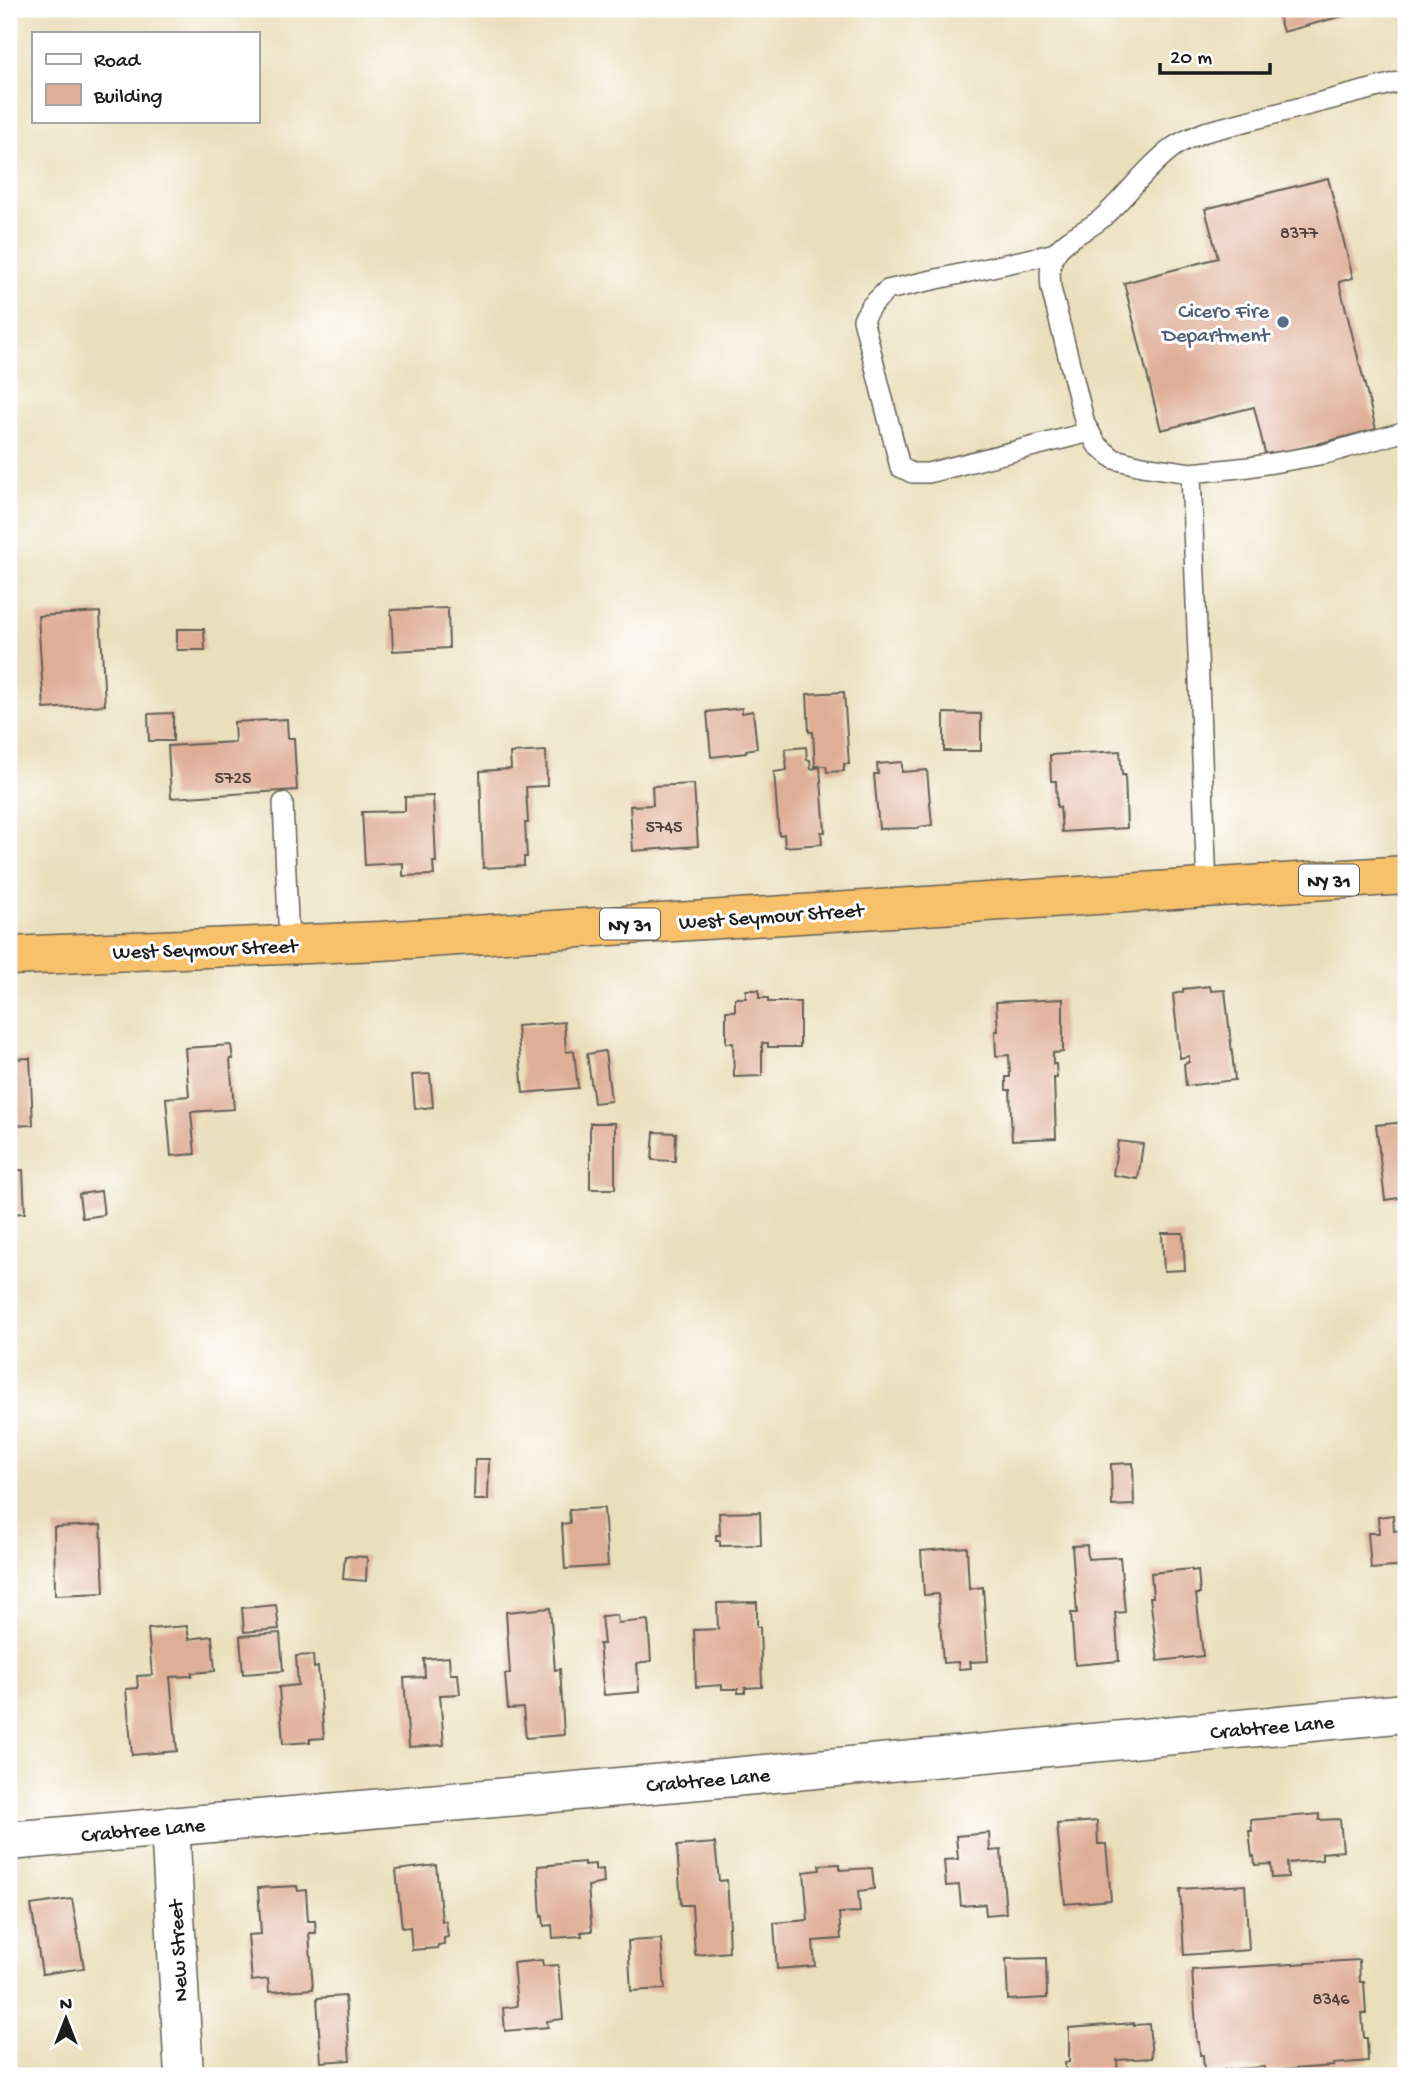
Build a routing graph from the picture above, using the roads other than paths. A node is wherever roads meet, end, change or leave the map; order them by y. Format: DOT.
graph roads {
  1 [pos="1406,80"];
  2 [pos="1056,254"];
  3 [pos="1406,431"];
  4 [pos="1090,432"];
  5 [pos="1191,473"];
  6 [pos="284,803"];
  7 [pos="1406,875"];
  8 [pos="1207,888"];
  9 [pos="289,944"];
  10 [pos="9,956"];
  11 [pos="1406,1713"];
  12 [pos="170,1826"];
  13 [pos="9,1841"];
  14 [pos="184,2076"];
  1 -- 2 [label="lane"];
  2 -- 4 [label="lane"];
  2 -- 4 [label="lane"];
  3 -- 5 [label="lane"];
  4 -- 5 [label="lane"];
  5 -- 8 [label="lane"];
  6 -- 9 [label="lane"];
  7 -- 8 [label="highway, West Seymour Street / NY 31"];
  8 -- 9 [label="highway, West Seymour Street / NY 31"];
  9 -- 10 [label="highway, West Seymour Street / NY 31"];
  11 -- 12 [label="street, Crabtree Lane"];
  12 -- 13 [label="street, Crabtree Lane"];
  12 -- 14 [label="street, New Street"];
}
